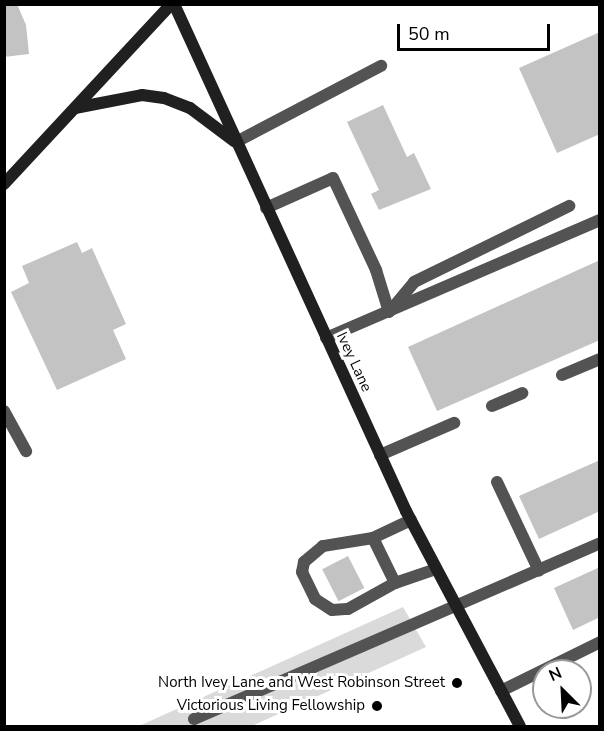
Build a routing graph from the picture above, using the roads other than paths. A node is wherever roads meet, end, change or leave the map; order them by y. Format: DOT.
graph roads {
  1 [pos="172,4"];
  2 [pos="381,66"];
  3 [pos="75,108"];
  4 [pos="236,142"];
  5 [pos="4,184"];
  6 [pos="569,206"];
  7 [pos="266,208"];
  8 [pos="600,220"];
  9 [pos="389,312"];
  10 [pos="326,338"];
  11 [pos="600,359"];
  12 [pos="562,375"];
  13 [pos="522,393"];
  14 [pos="492,406"];
  15 [pos="4,411"];
  16 [pos="454,423"];
  17 [pos="26,451"];
  18 [pos="380,454"];
  19 [pos="497,482"];
  20 [pos="411,520"];
  21 [pos="373,538"];
  22 [pos="600,543"];
  23 [pos="436,568"];
  24 [pos="538,571"];
  25 [pos="395,583"];
  26 [pos="457,609"];
  27 [pos="600,642"];
  28 [pos="501,690"];
  29 [pos="194,719"];
  30 [pos="520,726"];
  1 -- 3 [label="street"];
  1 -- 4 [label="street, Ivey Lane"];
  2 -- 4 [label="lane"];
  3 -- 4 [label="street"];
  3 -- 5 [label="street"];
  4 -- 7 [label="street, Ivey Lane"];
  6 -- 9 [label="lane"];
  7 -- 9 [label="lane"];
  7 -- 10 [label="street, Ivey Lane"];
  8 -- 9 [label="lane"];
  9 -- 10 [label="lane"];
  10 -- 18 [label="street, Ivey Lane"];
  11 -- 12 [label="lane"];
  13 -- 14 [label="lane"];
  15 -- 17 [label="lane"];
  16 -- 18 [label="lane"];
  18 -- 20 [label="street, Ivey Lane"];
  19 -- 24 [label="lane"];
  20 -- 21 [label="lane"];
  20 -- 23 [label="street, Ivey Lane"];
  21 -- 25 [label="lane"];
  21 -- 25 [label="lane"];
  22 -- 24 [label="lane"];
  23 -- 25 [label="lane"];
  23 -- 26 [label="street, Ivey Lane"];
  24 -- 26 [label="lane"];
  26 -- 28 [label="street, Ivey Lane"];
  26 -- 29 [label="lane"];
  27 -- 28 [label="lane"];
  28 -- 30 [label="street, Ivey Lane"];
}
